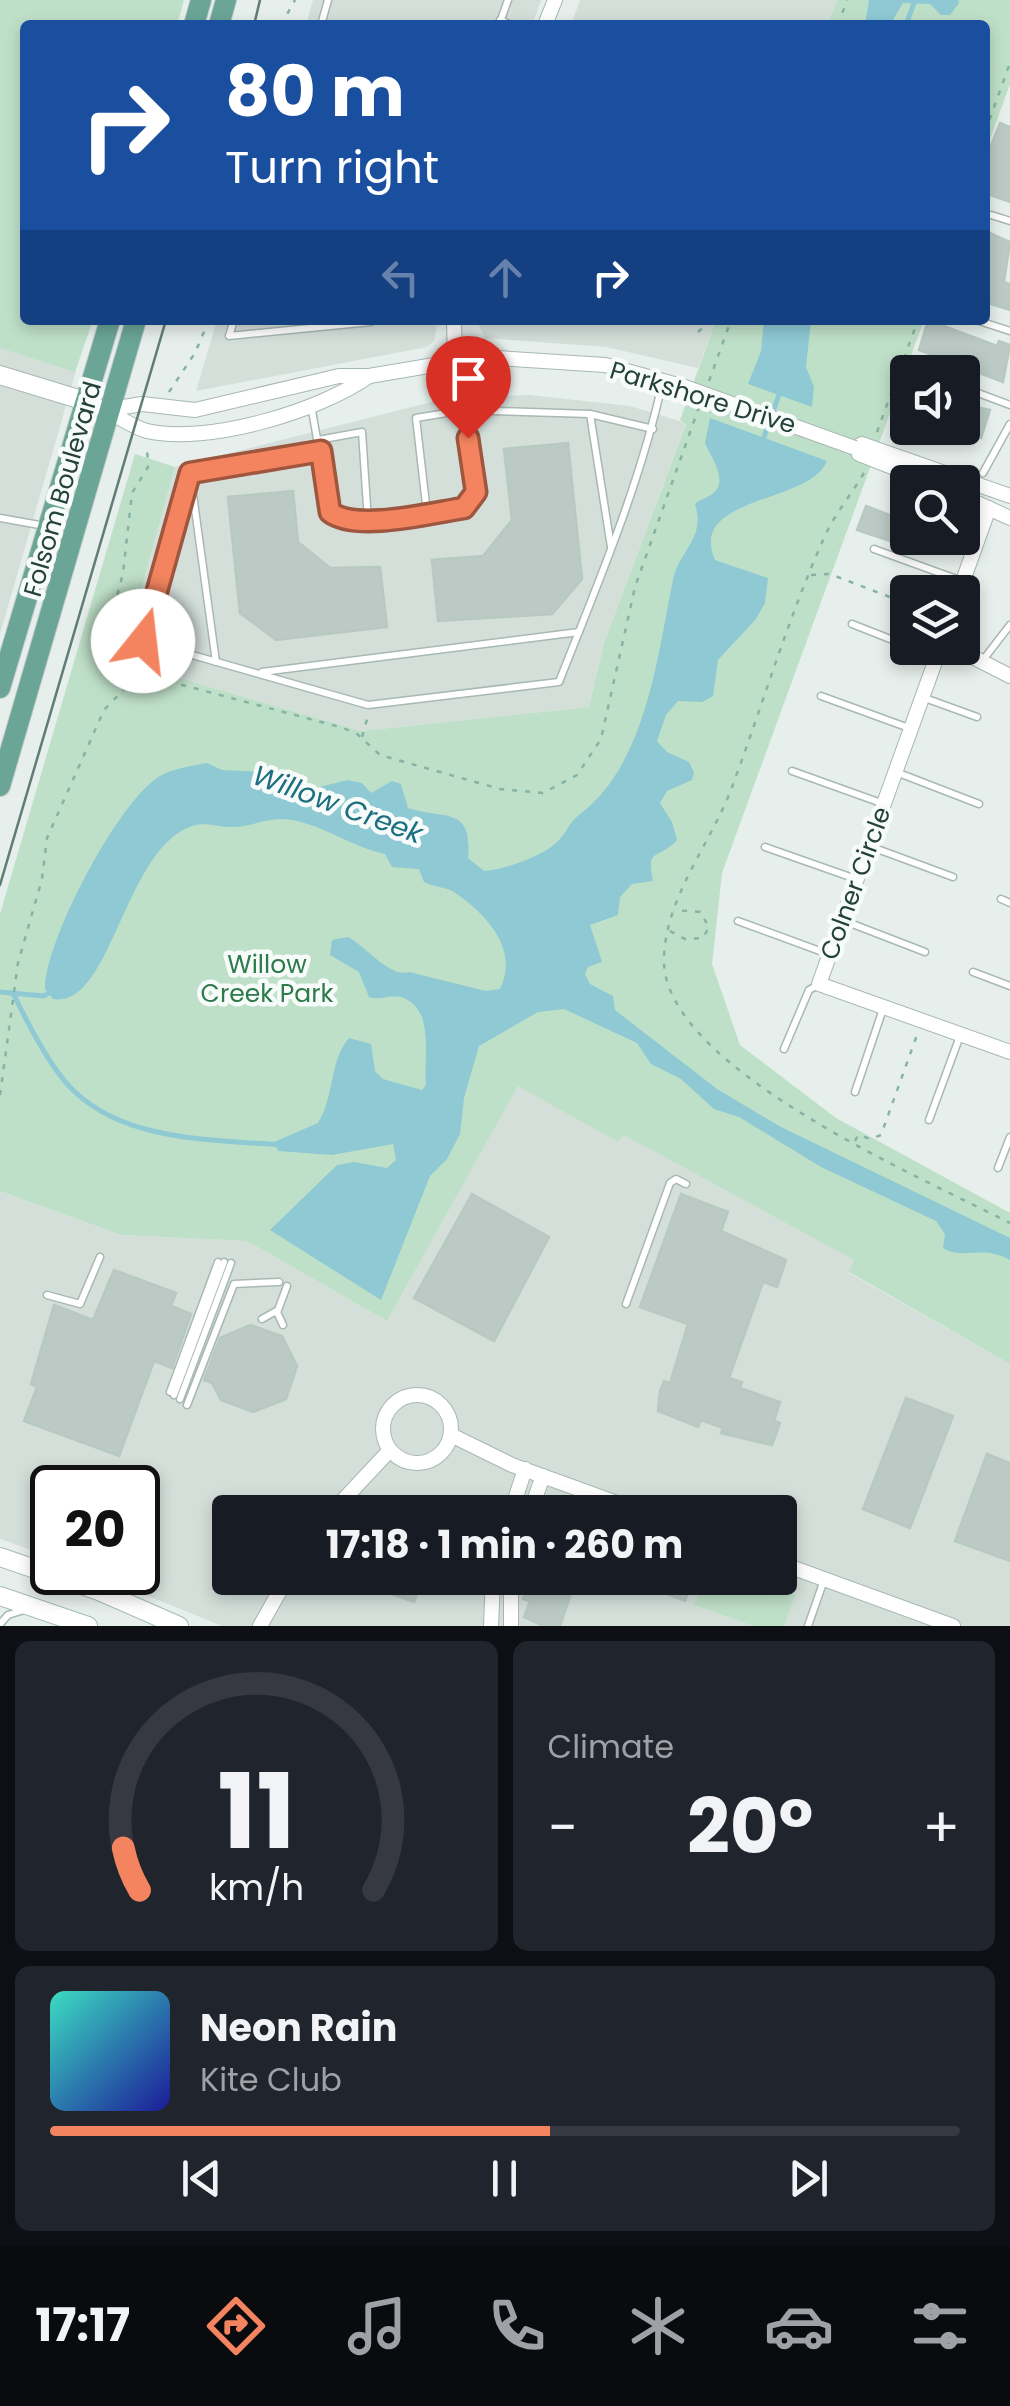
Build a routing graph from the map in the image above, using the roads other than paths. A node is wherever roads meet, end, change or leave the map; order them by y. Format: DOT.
graph roads {
  1 [pos="991,215"];
  2 [pos="1010,221"];
  3 [pos="108,325"];
  4 [pos="135,325"];
  5 [pos="232,325"];
  6 [pos="332,325"];
  7 [pos="454,325"];
  8 [pos="455,359"];
  9 [pos="0,375"];
  10 [pos="369,376"];
  11 [pos="663,380"];
  12 [pos="980,394"];
  13 [pos="85,401"];
  14 [pos="311,404"];
  15 [pos="1010,405"];
  16 [pos="112,409"];
  17 [pos="465,410"];
  18 [pos="590,414"];
  19 [pos="1010,424"];
  20 [pos="653,429"];
  21 [pos="318,440"];
  22 [pos="855,448"];
  23 [pos="321,451"];
  24 [pos="890,466"];
  25 [pos="190,473"];
  26 [pos="983,474"];
  27 [pos="1010,496"];
  28 [pos="980,504"];
  29 [pos="990,508"];
  30 [pos="426,513"];
  31 [pos="0,518"];
  32 [pos="1010,518"];
  33 [pos="368,521"];
  34 [pos="46,526"];
  35 [pos="874,549"];
  36 [pos="612,550"];
  37 [pos="934,575"];
  38 [pos="965,575"];
  39 [pos="852,624"];
  40 [pos="1010,625"];
  41 [pos="579,632"];
  42 [pos="890,639"];
  43 [pos="982,660"];
  44 [pos="216,662"];
  45 [pos="933,665"];
  46 [pos="256,673"];
  47 [pos="1010,676"];
  48 [pos="0,688"];
  49 [pos="820,696"];
  50 [pos="922,697"];
  51 [pos="977,717"];
  52 [pos="911,729"];
  53 [pos="792,771"];
  54 [pos="895,772"];
  55 [pos="0,786"];
  56 [pos="884,804"];
  57 [pos="979,804"];
  58 [pos="869,846"];
  59 [pos="765,847"];
  60 [pos="952,877"];
  61 [pos="856,879"];
  62 [pos="1001,899"];
  63 [pos="1010,903"];
  64 [pos="842,920"];
  65 [pos="738,921"];
  66 [pos="925,952"];
  67 [pos="830,954"];
  68 [pos="973,972"];
  69 [pos="819,984"];
  70 [pos="1010,986"];
  71 [pos="884,1008"];
  72 [pos="960,1034"];
  73 [pos="784,1048"];
  74 [pos="1010,1052"];
  75 [pos="854,1092"];
  76 [pos="929,1120"];
  77 [pos="1010,1136"];
  78 [pos="998,1168"];
  79 [pos="686,1184"];
  80 [pos="100,1258"];
  81 [pos="47,1295"];
  82 [pos="626,1304"];
  83 [pos="276,1312"];
  84 [pos="262,1319"];
  85 [pos="284,1325"];
  86 [pos="178,1398"];
  87 [pos="450,1435"];
  88 [pos="390,1450"];
  89 [pos="525,1469"];
  90 [pos="543,1476"];
  91 [pos="348,1495"];
  92 [pos="517,1495"];
  93 [pos="536,1495"];
  94 [pos="595,1495"];
  95 [pos="0,1557"];
  96 [pos="797,1569"];
  97 [pos="824,1579"];
  98 [pos="277,1595"];
  99 [pos="492,1595"];
  100 [pos="511,1595"];
  101 [pos="0,1596"];
  102 [pos="40,1609"];
  103 [pos="0,1624"];
  104 [pos="88,1626"];
  105 [pos="179,1626"];
  106 [pos="260,1626"];
  107 [pos="491,1626"];
  108 [pos="512,1626"];
  109 [pos="808,1626"];
  110 [pos="953,1626"];
  1 -- 2 [label="lane"];
  3 -- 13 [label="main road, Folsom Boulevard"];
  4 -- 16 [label="main road, Folsom Boulevard"];
  5 -- 6 [label="lane"];
  7 -- 8 [label="street"];
  8 -- 10 [label="street, Parkshore Drive"];
  8 -- 11 [label="street, Parkshore Drive"];
  8 -- 17 [label="lane"];
  9 -- 13 [label="main road, Parkshore Drive"];
  10 -- 14 [label="street, Parkshore Drive"];
  10 -- 16 [label="street, Parkshore Drive"];
  11 -- 20 [label="lane"];
  11 -- 22 [label="street, Parkshore Drive, bridge"];
  12 -- 15 [label="lane"];
  13 -- 16 [label="street, Parkshore Drive"];
  13 -- 34 [label="main road, Folsom Boulevard"];
  14 -- 16 [label="street, Parkshore Drive"];
  14 -- 21 [label="lane"];
  16 -- 55 [label="main road, Folsom Boulevard"];
  17 -- 18 [label="lane"];
  17 -- 30 [label="lane"];
  17 -- 30 [label="lane"];
  18 -- 20 [label="lane"];
  18 -- 36 [label="lane"];
  19 -- 26 [label="lane"];
  20 -- 36 [label="lane"];
  21 -- 23 [label="lane"];
  21 -- 33 [label="lane"];
  22 -- 24 [label="street, Parkshore Drive"];
  22 -- 27 [label="street, Parkshore Drive"];
  23 -- 25 [label="lane"];
  23 -- 33 [label="lane"];
  25 -- 44 [label="lane"];
  25 -- 44 [label="lane"];
  28 -- 29 [label="street"];
  29 -- 32 [label="street"];
  29 -- 38 [label="street"];
  30 -- 33 [label="lane"];
  31 -- 34 [label="lane"];
  34 -- 48 [label="main road, Folsom Boulevard"];
  35 -- 37 [label="lane"];
  36 -- 41 [label="lane"];
  39 -- 42 [label="lane"];
  40 -- 43 [label="lane"];
  41 -- 46 [label="lane"];
  41 -- 46 [label="lane"];
  43 -- 47 [label="street"];
  44 -- 46 [label="lane"];
  45 -- 50 [label="street, Colner Circle"];
  49 -- 52 [label="lane"];
  50 -- 51 [label="lane"];
  50 -- 52 [label="street, Colner Circle"];
  52 -- 54 [label="street, Colner Circle"];
  53 -- 56 [label="lane"];
  54 -- 56 [label="street, Colner Circle"];
  54 -- 57 [label="lane"];
  56 -- 58 [label="street, Colner Circle"];
  58 -- 60 [label="lane"];
  58 -- 61 [label="street, Colner Circle"];
  59 -- 61 [label="lane"];
  61 -- 64 [label="street, Colner Circle"];
  62 -- 63 [label="lane"];
  64 -- 66 [label="lane"];
  64 -- 67 [label="street, Colner Circle"];
  65 -- 67 [label="lane"];
  67 -- 69 [label="street, Colner Circle"];
  68 -- 70 [label="lane"];
  69 -- 71 [label="street, Colner Circle"];
  69 -- 73 [label="lane"];
  71 -- 72 [label="street, Colner Circle"];
  71 -- 75 [label="lane"];
  72 -- 74 [label="street, Colner Circle"];
  72 -- 76 [label="lane"];
  77 -- 78 [label="lane"];
  79 -- 82 [label="lane"];
  80 -- 81 [label="lane"];
  83 -- 84 [label="lane"];
  83 -- 85 [label="lane"];
  83 -- 86 [label="lane"];
  86 -- 86 [label="lane"];
  87 -- 88 [label="street"];
  87 -- 88 [label="street"];
  87 -- 89 [label="street"];
  88 -- 91 [label="street"];
  89 -- 90 [label="street"];
  89 -- 92 [label="street"];
  90 -- 93 [label="street"];
  90 -- 94 [label="street"];
  95 -- 105 [label="main road"];
  96 -- 97 [label="street"];
  97 -- 109 [label="lane"];
  97 -- 110 [label="street"];
  98 -- 106 [label="street"];
  99 -- 107 [label="street"];
  100 -- 108 [label="street"];
  101 -- 102 [label="main road"];
  102 -- 103 [label="lane"];
  102 -- 104 [label="main road"];
}
